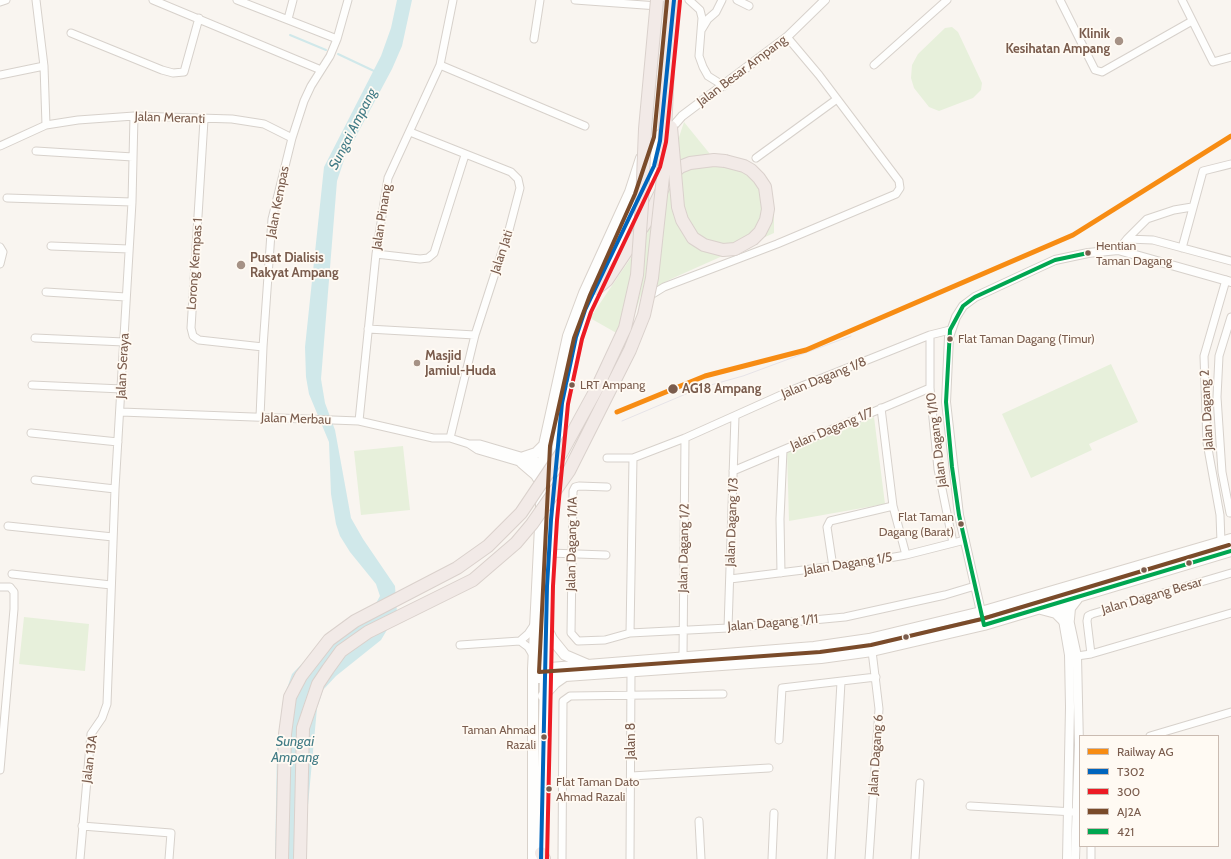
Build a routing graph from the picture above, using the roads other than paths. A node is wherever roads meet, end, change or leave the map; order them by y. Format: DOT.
graph roads {
  1 [pos="6,0"];
  2 [pos="36,0"];
  3 [pos="153,0"];
  4 [pos="238,0"];
  5 [pos="293,0"];
  6 [pos="348,0"];
  7 [pos="452,0"];
  8 [pos="540,0"];
  9 [pos="575,0"];
  10 [pos="673,0"];
  11 [pos="690,0"];
  12 [pos="722,0"];
  13 [pos="737,0"];
  14 [pos="825,0"];
  15 [pos="947,0"];
  16 [pos="1060,0"];
  17 [pos="1182,0"];
  18 [pos="0,2"];
  19 [pos="659,2"];
  20 [pos="749,6"];
  21 [pos="199,18"];
  22 [pos="288,19"];
  23 [pos="1192,21"];
  24 [pos="701,32"];
  25 [pos="71,33"];
  26 [pos="787,37"];
  27 [pos="337,39"];
  28 [pos="534,39"];
  29 [pos="1231,57"];
  30 [pos="440,65"];
  31 [pos="874,65"];
  32 [pos="44,66"];
  33 [pos="321,70"];
  34 [pos="0,75"];
  35 [pos="667,80"];
  36 [pos="724,86"];
  37 [pos="837,99"];
  38 [pos="134,116"];
  39 [pos="204,120"];
  40 [pos="46,126"];
  41 [pos="585,126"];
  42 [pos="410,132"];
  43 [pos="292,138"];
  44 [pos="660,141"];
  45 [pos="0,146"];
  46 [pos="36,151"];
  47 [pos="465,155"];
  48 [pos="133,157"];
  49 [pos="756,158"];
  50 [pos="1231,164"];
  51 [pos="7,198"];
  52 [pos="132,202"];
  53 [pos="1192,207"];
  54 [pos="1127,239"];
  55 [pos="51,246"];
  56 [pos="0,247"];
  57 [pos="1182,248"];
  58 [pos="129,249"];
  59 [pos="1118,250"];
  60 [pos="376,254"];
  61 [pos="1231,259"];
  62 [pos="0,264"];
  63 [pos="1229,281"];
  64 [pos="596,289"];
  65 [pos="46,292"];
  66 [pos="126,297"];
  67 [pos="1231,317"];
  68 [pos="368,329"];
  69 [pos="950,330"];
  70 [pos="475,334"];
  71 [pos="930,335"];
  72 [pos="35,338"];
  73 [pos="124,342"];
  74 [pos="263,347"];
  75 [pos="1204,356"];
  76 [pos="1219,356"];
  77 [pos="618,369"];
  78 [pos="32,385"];
  79 [pos="930,388"];
  80 [pos="122,389"];
  81 [pos="881,408"];
  82 [pos="121,412"];
  83 [pos="735,416"];
  84 [pos="260,417"];
  85 [pos="356,421"];
  86 [pos="31,432"];
  87 [pos="450,438"];
  88 [pos="685,438"];
  89 [pos="118,442"];
  90 [pos="544,445"];
  91 [pos="783,450"];
  92 [pos="557,455"];
  93 [pos="607,458"];
  94 [pos="633,458"];
  95 [pos="523,460"];
  96 [pos="541,466"];
  97 [pos="733,471"];
  98 [pos="35,480"];
  99 [pos="541,483"];
  100 [pos="607,488"];
  101 [pos="115,489"];
  102 [pos="892,506"];
  103 [pos="1231,512"];
  104 [pos="1220,515"];
  105 [pos="551,520"];
  106 [pos="8,526"];
  107 [pos="113,537"];
  108 [pos="965,540"];
  109 [pos="1226,540"];
  110 [pos="953,543"];
  111 [pos="1231,551"];
  112 [pos="549,553"];
  113 [pos="572,554"];
  114 [pos="606,555"];
  115 [pos="906,555"];
  116 [pos="833,567"];
  117 [pos="781,573"];
  118 [pos="1231,573"];
  119 [pos="12,574"];
  120 [pos="730,580"];
  121 [pos="111,585"];
  122 [pos="975,586"];
  123 [pos="0,587"];
  124 [pos="1056,590"];
  125 [pos="1080,595"];
  126 [pos="1060,602"];
  127 [pos="1037,609"];
  128 [pos="981,612"];
  129 [pos="1231,613"];
  130 [pos="110,615"];
  131 [pos="1066,620"];
  132 [pos="541,624"];
  133 [pos="984,625"];
  134 [pos="728,628"];
  135 [pos="682,631"];
  136 [pos="570,633"];
  137 [pos="630,633"];
  138 [pos="520,641"];
  139 [pos="460,645"];
  140 [pos="872,651"];
  141 [pos="1091,654"];
  142 [pos="1077,656"];
  143 [pos="534,657"];
  144 [pos="683,658"];
  145 [pos="587,665"];
  146 [pos="631,671"];
  147 [pos="533,673"];
  148 [pos="544,673"];
  149 [pos="565,676"];
  150 [pos="876,677"];
  151 [pos="841,682"];
  152 [pos="723,694"];
  153 [pos="631,695"];
  154 [pos="543,696"];
  155 [pos="1231,712"];
  156 [pos="1080,735"];
  157 [pos="1153,735"];
  158 [pos="779,740"];
  159 [pos="1070,745"];
  160 [pos="1079,745"];
  161 [pos="1079,755"];
  162 [pos="769,768"];
  163 [pos="0,770"];
  164 [pos="631,776"];
  165 [pos="920,783"];
  166 [pos="970,806"];
  167 [pos="1073,812"];
  168 [pos="774,813"];
  169 [pos="699,821"];
  170 [pos="82,826"];
  171 [pos="1091,847"];
  172 [pos="540,857"];
  173 [pos="80,859"];
  174 [pos="169,859"];
  175 [pos="282,859"];
  176 [pos="300,859"];
  177 [pos="562,859"];
  178 [pos="630,859"];
  179 [pos="701,859"];
  180 [pos="772,859"];
  181 [pos="832,859"];
  182 [pos="869,859"];
  183 [pos="915,859"];
  184 [pos="1067,859"];
  185 [pos="1075,859"];
  186 [pos="1091,859"];
  1 -- 18 [label="street"];
  2 -- 32 [label="street"];
  3 -- 21 [label="street"];
  4 -- 22 [label="street"];
  5 -- 22 [label="street"];
  6 -- 27 [label="street, Jalan Kempas"];
  7 -- 30 [label="street, Jalan Pinang"];
  8 -- 28 [label="street"];
  9 -- 19 [label="street"];
  10 -- 35 [label="highway, bridge"];
  10 -- 44 [label="main road"];
  11 -- 24 [label="street"];
  12 -- 24 [label="street"];
  13 -- 20 [label="street"];
  14 -- 26 [label="street, Jalan Besar Ampang"];
  15 -- 31 [label="street"];
  16 -- 23 [label="street"];
  17 -- 23 [label="street"];
  19 -- 90 [label="main road"];
  19 -- 175 [label="highway, bridge"];
  21 -- 25 [label="street"];
  21 -- 33 [label="street"];
  22 -- 27 [label="street"];
  23 -- 29 [label="street"];
  24 -- 36 [label="street"];
  26 -- 36 [label="street, Jalan Besar Ampang"];
  26 -- 37 [label="street"];
  27 -- 33 [label="street, Jalan Kempas"];
  30 -- 41 [label="street"];
  30 -- 42 [label="street, Jalan Pinang"];
  32 -- 34 [label="street"];
  32 -- 40 [label="street"];
  33 -- 43 [label="street, Jalan Kempas"];
  35 -- 64 [label="highway, bridge"];
  35 -- 176 [label="highway, bridge"];
  36 -- 44 [label="street, Jalan Besar Ampang"];
  37 -- 49 [label="street"];
  37 -- 77 [label="street"];
  38 -- 39 [label="street, Jalan Meranti"];
  38 -- 40 [label="street, Jalan Meranti"];
  38 -- 48 [label="street, Jalan Seraya"];
  39 -- 43 [label="street, Jalan Meranti"];
  39 -- 74 [label="street, Lorong Kempas 1"];
  40 -- 45 [label="street, Jalan Meranti"];
  42 -- 47 [label="street, Jalan Jati"];
  42 -- 60 [label="street, Jalan Pinang"];
  43 -- 74 [label="street, Jalan Kempas"];
  44 -- 64 [label="main road"];
  46 -- 48 [label="street"];
  47 -- 60 [label="street"];
  47 -- 70 [label="street, Jalan Jati"];
  48 -- 52 [label="street, Jalan Seraya"];
  50 -- 53 [label="street"];
  51 -- 52 [label="street"];
  52 -- 58 [label="street, Jalan Seraya"];
  53 -- 54 [label="street"];
  53 -- 57 [label="street"];
  54 -- 57 [label="street"];
  54 -- 59 [label="street"];
  55 -- 58 [label="street"];
  56 -- 62 [label="street"];
  57 -- 61 [label="street"];
  58 -- 66 [label="street, Jalan Seraya"];
  59 -- 63 [label="street"];
  59 -- 69 [label="street"];
  60 -- 68 [label="street, Jalan Pinang"];
  63 -- 75 [label="street, Jalan Dagang 2"];
  64 -- 92 [label="main road"];
  65 -- 66 [label="street"];
  66 -- 73 [label="street, Jalan Seraya"];
  67 -- 76 [label="street"];
  68 -- 70 [label="street"];
  68 -- 85 [label="street, Jalan Pinang"];
  69 -- 71 [label="street, Jalan Dagang 1/8"];
  69 -- 108 [label="street"];
  70 -- 87 [label="street, Jalan Jati"];
  71 -- 79 [label="street, Jalan Dagang 1/10"];
  71 -- 83 [label="street, Jalan Dagang 1/8"];
  72 -- 73 [label="street"];
  73 -- 80 [label="street, Jalan Seraya"];
  74 -- 84 [label="street, Jalan Kempas"];
  75 -- 76 [label="street"];
  75 -- 104 [label="street, Jalan Dagang 2"];
  76 -- 103 [label="street"];
  78 -- 80 [label="street"];
  79 -- 81 [label="street, Jalan Dagang 1/7"];
  79 -- 110 [label="street, Jalan Dagang 1/10"];
  80 -- 82 [label="street, Jalan Seraya"];
  81 -- 91 [label="street, Jalan Dagang 1/7"];
  81 -- 102 [label="street"];
  82 -- 84 [label="street, Jalan Merbau"];
  82 -- 89 [label="street, Jalan Seraya"];
  83 -- 88 [label="street, Jalan Dagang 1/8"];
  83 -- 97 [label="street, Jalan Dagang 1/3"];
  84 -- 85 [label="street, Jalan Merbau"];
  85 -- 87 [label="street, Jalan Merbau"];
  86 -- 89 [label="street"];
  87 -- 95 [label="street, Jalan Merbau"];
  88 -- 94 [label="street, Jalan Dagang 1/8"];
  88 -- 135 [label="street, Jalan Dagang 1/2"];
  89 -- 101 [label="street, Jalan Seraya"];
  90 -- 95 [label="main road"];
  90 -- 96 [label="main road"];
  91 -- 97 [label="street, Jalan Dagang 1/7"];
  91 -- 117 [label="street"];
  92 -- 96 [label="main road"];
  92 -- 105 [label="main road"];
  93 -- 94 [label="street"];
  94 -- 137 [label="street"];
  95 -- 96 [label="street, Jalan Merbau"];
  95 -- 99 [label="main road"];
  96 -- 99 [label="main road"];
  96 -- 105 [label="main road"];
  97 -- 120 [label="street, Jalan Dagang 1/3"];
  98 -- 101 [label="street"];
  99 -- 132 [label="main road"];
  100 -- 113 [label="street, Jalan Dagang 1/1A"];
  101 -- 107 [label="street, Jalan Seraya"];
  102 -- 115 [label="street"];
  102 -- 116 [label="street"];
  103 -- 104 [label="street"];
  104 -- 109 [label="street, Jalan Dagang 2"];
  105 -- 112 [label="main road"];
  106 -- 107 [label="street"];
  107 -- 121 [label="street, Jalan Seraya"];
  108 -- 110 [label="street, Jalan Dagang 1/5"];
  108 -- 122 [label="street"];
  109 -- 124 [label="main road"];
  110 -- 115 [label="street, Jalan Dagang 1/5"];
  111 -- 125 [label="main road"];
  112 -- 113 [label="street"];
  112 -- 132 [label="main road"];
  113 -- 114 [label="street"];
  113 -- 136 [label="street, Jalan Dagang 1/1A"];
  115 -- 116 [label="street, Jalan Dagang 1/5"];
  116 -- 117 [label="street, Jalan Dagang 1/5"];
  117 -- 120 [label="street, Jalan Dagang 1/5"];
  118 -- 141 [label="street, Jalan Dagang Besar"];
  119 -- 121 [label="street"];
  120 -- 134 [label="street, Jalan Dagang 1/3"];
  121 -- 130 [label="street, Jalan Seraya"];
  122 -- 128 [label="street"];
  122 -- 134 [label="street, Jalan Dagang 1/11"];
  123 -- 163 [label="street"];
  124 -- 126 [label="street"];
  124 -- 128 [label="main road"];
  125 -- 126 [label="main road"];
  125 -- 131 [label="main road"];
  126 -- 127 [label="main road"];
  126 -- 131 [label="street"];
  127 -- 131 [label="main road"];
  127 -- 133 [label="main road"];
  128 -- 133 [label="street"];
  128 -- 144 [label="main road"];
  129 -- 141 [label="street"];
  130 -- 170 [label="street, Jalan 13A"];
  131 -- 142 [label="street"];
  131 -- 159 [label="street"];
  132 -- 138 [label="street"];
  132 -- 143 [label="main road"];
  132 -- 145 [label="main road"];
  132 -- 148 [label="main road"];
  133 -- 140 [label="main road"];
  134 -- 135 [label="street, Jalan Dagang 1/11"];
  135 -- 137 [label="street, Jalan Dagang 1/11"];
  135 -- 144 [label="street, Jalan Dagang 1/2"];
  136 -- 137 [label="street, Jalan Dagang 1/11"];
  138 -- 139 [label="street"];
  138 -- 143 [label="street"];
  140 -- 146 [label="main road"];
  140 -- 150 [label="street, Jalan Dagang 6"];
  141 -- 142 [label="street"];
  142 -- 156 [label="street"];
  143 -- 147 [label="main road"];
  144 -- 145 [label="main road"];
  145 -- 148 [label="main road"];
  146 -- 149 [label="main road"];
  146 -- 153 [label="street, Jalan 8"];
  147 -- 148 [label="main road"];
  147 -- 172 [label="main road"];
  148 -- 149 [label="main road"];
  148 -- 154 [label="main road"];
  149 -- 154 [label="main road"];
  150 -- 151 [label="street"];
  150 -- 182 [label="street, Jalan Dagang 6"];
  151 -- 158 [label="street"];
  151 -- 181 [label="street"];
  152 -- 153 [label="street"];
  153 -- 164 [label="street, Jalan 8"];
  153 -- 177 [label="street"];
  154 -- 172 [label="main road"];
  155 -- 157 [label="street"];
  159 -- 160 [label="street"];
  159 -- 167 [label="street"];
  161 -- 167 [label="street"];
  162 -- 164 [label="street"];
  164 -- 178 [label="street, Jalan 8"];
  165 -- 183 [label="street"];
  166 -- 167 [label="street"];
  167 -- 184 [label="street"];
  167 -- 185 [label="street"];
  168 -- 180 [label="street"];
  169 -- 179 [label="street"];
  170 -- 173 [label="street, Jalan 13A"];
  170 -- 174 [label="street"];
  171 -- 186 [label="street"];
}
